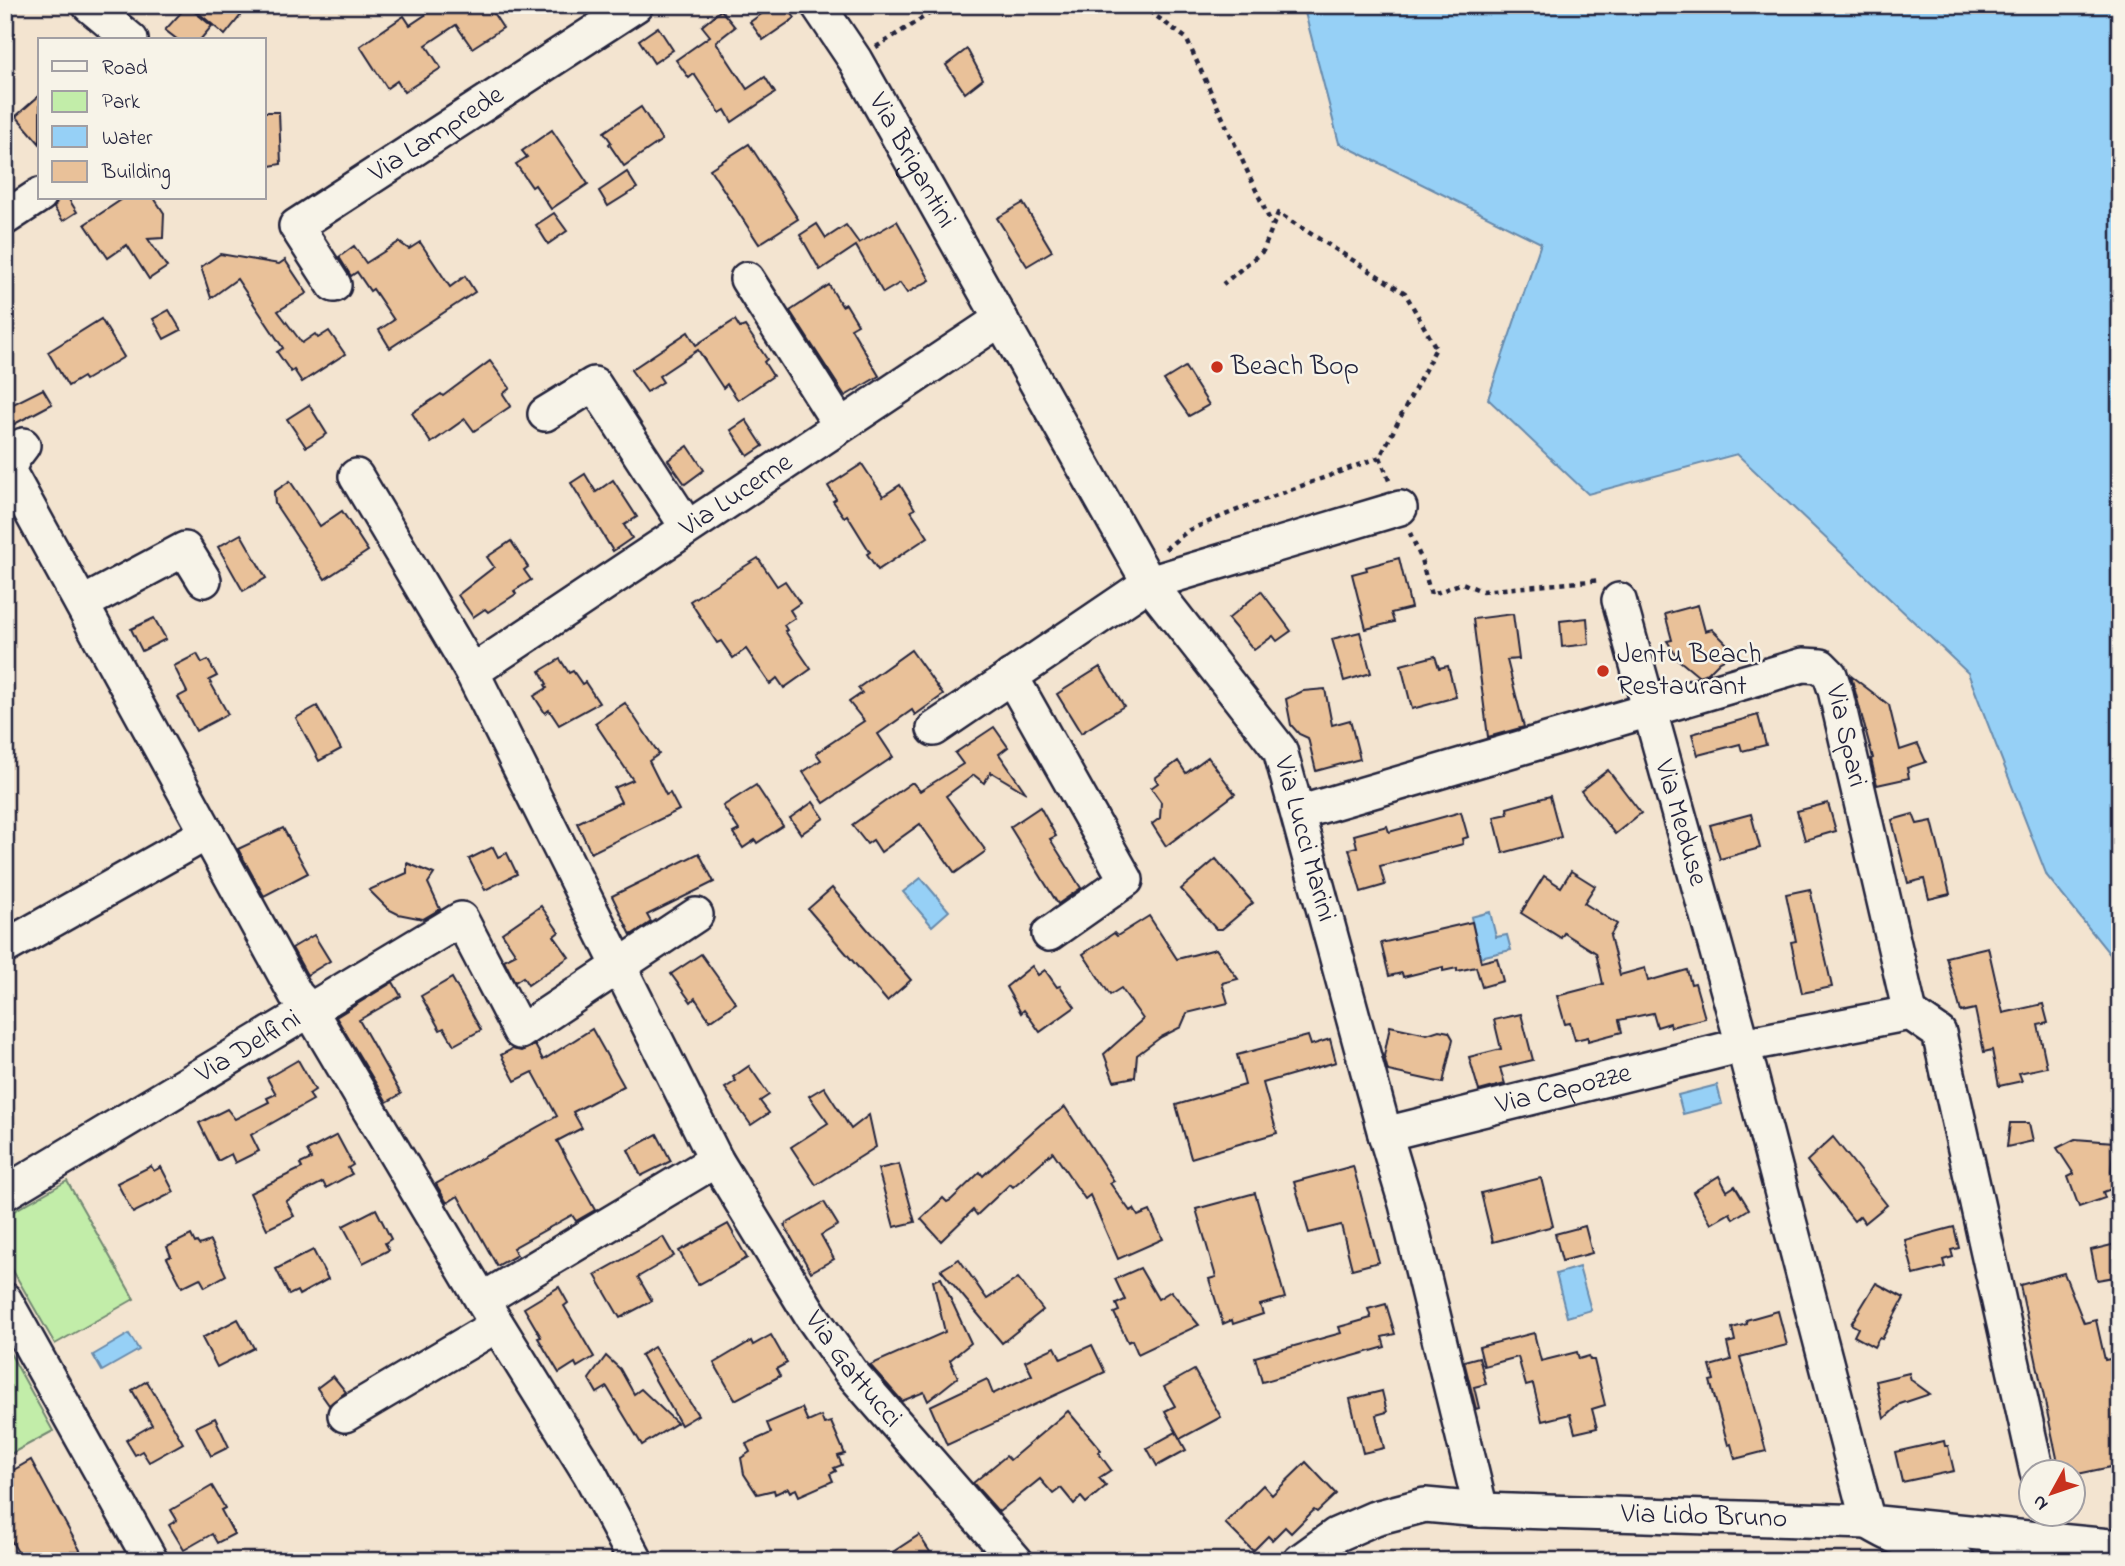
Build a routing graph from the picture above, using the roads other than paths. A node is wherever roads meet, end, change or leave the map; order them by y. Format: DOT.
graph roads {
  1 [pos="89,5"];
  2 [pos="635,5"];
  3 [pos="818,5"];
  4 [pos="129,38"];
  5 [pos="38,196"];
  6 [pos="5,218"];
  7 [pos="747,279"];
  8 [pos="334,285"];
  9 [pos="1001,319"];
  10 [pos="545,414"];
  11 [pos="840,425"];
  12 [pos="23,445"];
  13 [pos="356,476"];
  14 [pos="1400,508"];
  15 [pos="687,527"];
  16 [pos="1145,576"];
  17 [pos="204,580"];
  18 [pos="1619,600"];
  19 [pos="82,604"];
  20 [pos="472,672"];
  21 [pos="1011,676"];
  22 [pos="1648,709"];
  23 [pos="934,729"];
  24 [pos="1298,813"];
  25 [pos="207,833"];
  26 [pos="696,915"];
  27 [pos="1049,934"];
  28 [pos="5,947"];
  29 [pos="618,969"];
  30 [pos="310,1010"];
  31 [pos="1910,1013"];
  32 [pos="1743,1045"];
  33 [pos="1385,1134"];
  34 [pos="716,1160"];
  35 [pos="5,1193"];
  36 [pos="5,1300"];
  37 [pos="490,1313"];
  38 [pos="345,1415"];
  39 [pos="2034,1458"];
  40 [pos="1481,1510"];
  41 [pos="1868,1522"];
  42 [pos="2016,1525"];
  43 [pos="2053,1528"];
  44 [pos="2102,1551"];
  45 [pos="152,1561"];
  46 [pos="636,1561"];
  47 [pos="1016,1561"];
  48 [pos="1300,1561"];
  49 [pos="1958,1561"];
  1 -- 4 [label="street"];
  2 -- 8 [label="street, Via Lamprede"];
  3 -- 9 [label="street, Via Brigantini"];
  5 -- 6 [label="street"];
  7 -- 11 [label="street"];
  9 -- 11 [label="street, Via Lucerne"];
  9 -- 16 [label="street, Via Lucci Marini"];
  10 -- 15 [label="street"];
  11 -- 15 [label="street, Via Lucerne"];
  12 -- 19 [label="street"];
  13 -- 20 [label="street, Via Gattucci"];
  14 -- 16 [label="street"];
  15 -- 20 [label="street, Via Lucerne"];
  16 -- 21 [label="street"];
  16 -- 24 [label="street, Via Lucci Marini"];
  17 -- 19 [label="street"];
  18 -- 22 [label="street, Via Meduse"];
  19 -- 25 [label="street"];
  20 -- 29 [label="street, Via Gattucci"];
  21 -- 23 [label="street"];
  21 -- 27 [label="street"];
  22 -- 24 [label="street, Via Spari"];
  22 -- 31 [label="street, Via Spari"];
  22 -- 32 [label="street, Via Meduse"];
  24 -- 33 [label="street, Via Lucci Marini"];
  25 -- 28 [label="street"];
  25 -- 30 [label="street"];
  26 -- 29 [label="street"];
  29 -- 30 [label="street"];
  29 -- 34 [label="street, Via Gattucci"];
  30 -- 35 [label="street, Via Delfini"];
  30 -- 37 [label="street, Via Delfini"];
  31 -- 32 [label="street, Via Capozze"];
  31 -- 39 [label="street"];
  32 -- 33 [label="street, Via Capozze"];
  32 -- 41 [label="street, Via Meduse"];
  33 -- 40 [label="street, Via Lucci Marini"];
  34 -- 37 [label="street"];
  34 -- 47 [label="street, Via Gattucci"];
  36 -- 45 [label="street"];
  37 -- 38 [label="street"];
  37 -- 46 [label="street, Via Delfini"];
  40 -- 41 [label="street, Via Lido Bruno"];
  40 -- 48 [label="street, Via Lido Bruno"];
  41 -- 42 [label="street, Via Lido Bruno"];
  41 -- 49 [label="street"];
  43 -- 44 [label="street, Via Lido Bruno"];
}
